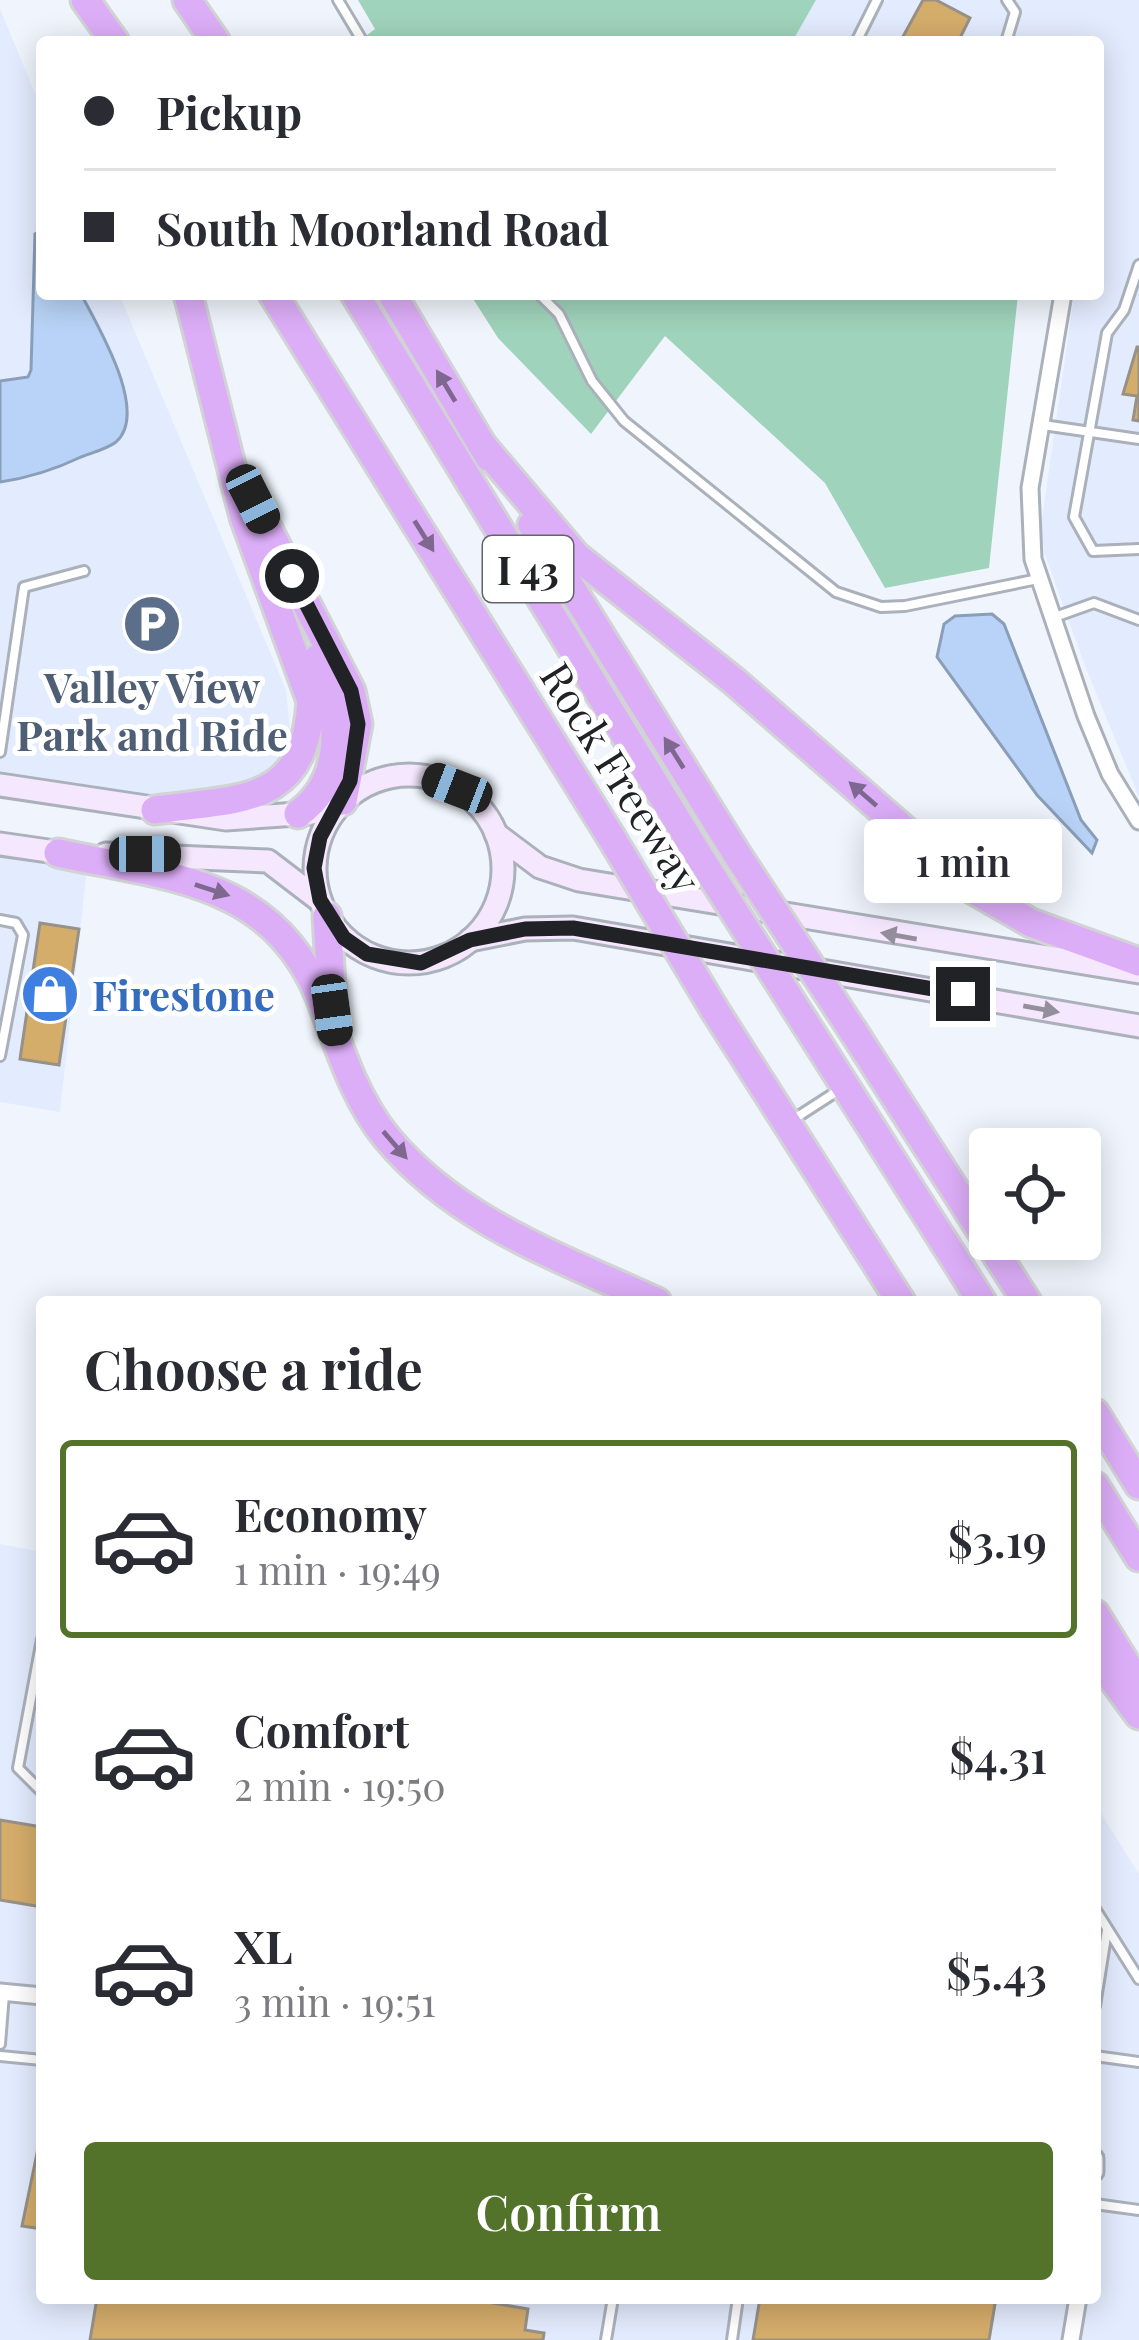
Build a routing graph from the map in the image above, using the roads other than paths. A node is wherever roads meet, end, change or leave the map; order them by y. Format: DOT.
graph roads {
  1 [pos="82,0"];
  2 [pos="172,0"];
  3 [pos="187,0"];
  4 [pos="338,0"];
  5 [pos="877,0"];
  6 [pos="1007,0"];
  7 [pos="93,36"];
  8 [pos="110,36"];
  9 [pos="194,36"];
  10 [pos="212,36"];
  11 [pos="359,36"];
  12 [pos="859,36"];
  13 [pos="1008,36"];
  14 [pos="1139,265"];
  15 [pos="190,300"];
  16 [pos="277,300"];
  17 [pos="359,300"];
  18 [pos="396,300"];
  19 [pos="545,300"];
  20 [pos="1063,300"];
  21 [pos="1041,425"];
  22 [pos="1089,432"];
  23 [pos="1139,439"];
  24 [pos="481,444"];
  25 [pos="233,461"];
  26 [pos="272,537"];
  27 [pos="1139,548"];
  28 [pos="84,571"];
  29 [pos="1038,579"];
  30 [pos="1051,619"];
  31 [pos="1139,620"];
  32 [pos="0,752"];
  33 [pos="0,785"];
  34 [pos="339,805"];
  35 [pos="155,810"];
  36 [pos="298,814"];
  37 [pos="1139,821"];
  38 [pos="496,833"];
  39 [pos="0,844"];
  40 [pos="58,854"];
  41 [pos="323,908"];
  42 [pos="0,920"];
  43 [pos="470,940"];
  44 [pos="1139,962"];
  45 [pos="1139,972"];
  46 [pos="1139,1026"];
  47 [pos="338,1044"];
  48 [pos="0,1056"];
  49 [pos="846,1085"];
  50 [pos="788,1123"];
  51 [pos="644,1296"];
  52 [pos="897,1296"];
  53 [pos="978,1296"];
  54 [pos="1023,1296"];
  55 [pos="1101,1423"];
  56 [pos="1139,1485"];
  57 [pos="1101,1496"];
  58 [pos="1139,1557"];
  59 [pos="1101,1624"];
  60 [pos="1101,1663"];
  61 [pos="36,1671"];
  62 [pos="1139,1685"];
  63 [pos="1139,1714"];
  64 [pos="36,1786"];
  65 [pos="1101,1918"];
  66 [pos="1107,1928"];
  67 [pos="1101,1967"];
  68 [pos="1139,1979"];
  69 [pos="2,1992"];
  70 [pos="36,1995"];
  71 [pos="0,2044"];
  72 [pos="0,2056"];
  73 [pos="1101,2057"];
  74 [pos="36,2059"];
  75 [pos="1139,2062"];
  76 [pos="1101,2205"];
  77 [pos="1139,2210"];
  78 [pos="612,2304"];
  79 [pos="737,2304"];
  80 [pos="1077,2304"];
  81 [pos="606,2340"];
  82 [pos="732,2340"];
  83 [pos="1071,2340"];
  1 -- 7 [label="highway"];
  1 -- 8 [label="highway"];
  2 -- 9 [label="highway"];
  3 -- 10 [label="highway"];
  4 -- 11 [label="lane"];
  5 -- 12 [label="lane"];
  6 -- 13 [label="lane"];
  14 -- 22 [label="lane"];
  15 -- 25 [label="highway"];
  16 -- 50 [label="highway, Rock Freeway / I 43, one-way, bridge"];
  17 -- 49 [label="highway, Rock Freeway / I 43, bridge"];
  24 -- 18 [label="highway, one-way"];
  19 -- 29 [label="lane"];
  20 -- 21 [label="street"];
  21 -- 22 [label="lane"];
  21 -- 29 [label="street"];
  22 -- 23 [label="lane"];
  22 -- 27 [label="lane"];
  44 -- 24 [label="highway, one-way"];
  54 -- 24 [label="highway, one-way, bridge"];
  25 -- 26 [label="highway"];
  25 -- 35 [label="highway"];
  26 -- 34 [label="highway"];
  26 -- 36 [label="highway"];
  28 -- 32 [label="lane"];
  29 -- 30 [label="street"];
  30 -- 31 [label="lane"];
  30 -- 37 [label="street"];
  33 -- 35 [label="main road"];
  34 -- 36 [label="main road"];
  34 -- 38 [label="main road"];
  34 -- 41 [label="main road"];
  35 -- 36 [label="main road"];
  38 -- 43 [label="main road"];
  45 -- 38 [label="main road, one-way"];
  39 -- 40 [label="main road"];
  40 -- 41 [label="main road"];
  40 -- 47 [label="highway, one-way"];
  41 -- 43 [label="main road"];
  41 -- 47 [label="highway"];
  42 -- 48 [label="lane"];
  43 -- 46 [label="main road, one-way"];
  47 -- 51 [label="highway, one-way"];
  49 -- 50 [label="lane"];
  49 -- 53 [label="highway, Rock Freeway / I 43"];
  50 -- 52 [label="highway, Rock Freeway / I 43"];
  55 -- 56 [label="highway"];
  57 -- 58 [label="highway"];
  59 -- 62 [label="highway"];
  60 -- 63 [label="highway"];
  61 -- 64 [label="lane"];
  65 -- 66 [label="lane"];
  66 -- 67 [label="lane"];
  66 -- 68 [label="lane"];
  69 -- 70 [label="street"];
  69 -- 71 [label="lane"];
  72 -- 74 [label="lane"];
  73 -- 75 [label="lane"];
  76 -- 77 [label="lane"];
  78 -- 81 [label="lane"];
  79 -- 82 [label="lane"];
  80 -- 83 [label="street"];
}
